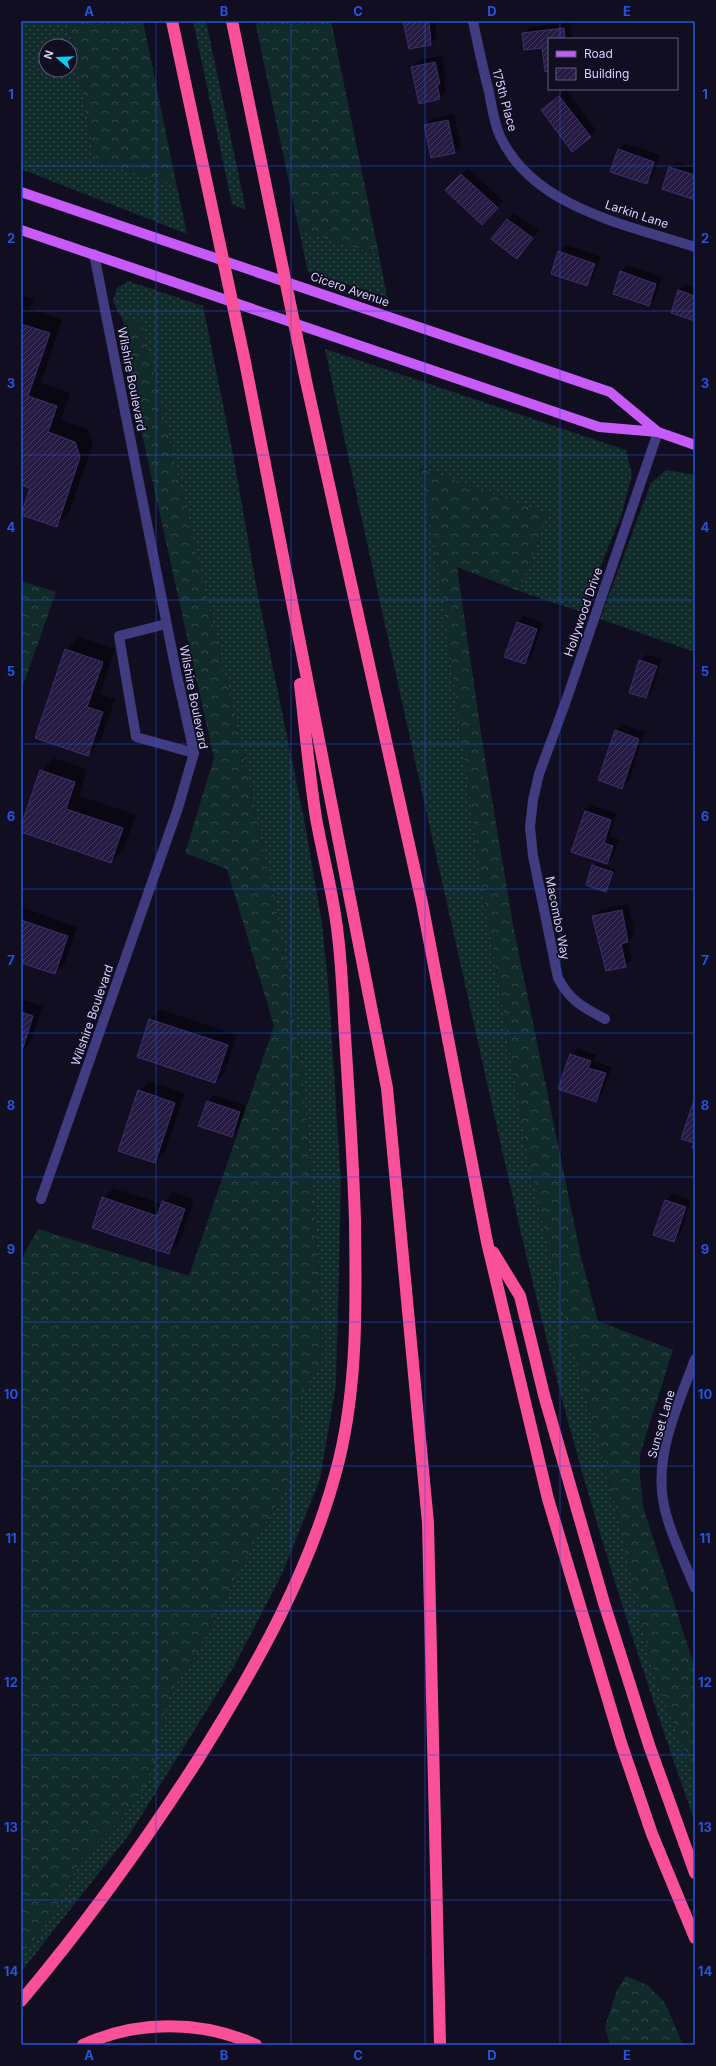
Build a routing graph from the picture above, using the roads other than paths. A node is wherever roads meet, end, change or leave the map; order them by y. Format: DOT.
graph roads {
  1 [pos="172,21"];
  2 [pos="232,21"];
  3 [pos="473,21"];
  4 [pos="21,192"];
  5 [pos="571,204"];
  6 [pos="21,230"];
  7 [pos="695,247"];
  8 [pos="94,254"];
  9 [pos="658,432"];
  10 [pos="695,445"];
  11 [pos="289,589"];
  12 [pos="166,624"];
  13 [pos="194,753"];
  14 [pos="533,800"];
  15 [pos="605,1019"];
  16 [pos="41,1199"];
  17 [pos="487,1242"];
  18 [pos="695,1359"];
  19 [pos="695,1588"];
  20 [pos="695,1873"];
  21 [pos="695,1938"];
  22 [pos="21,2001"];
  23 [pos="82,2045"];
  24 [pos="256,2045"];
  25 [pos="440,2045"];
  1 -- 11 [label="highway"];
  2 -- 17 [label="highway"];
  3 -- 5 [label="street, 175th Place"];
  4 -- 9 [label="main road, Cicero Avenue"];
  5 -- 7 [label="street, Larkin Lane"];
  6 -- 8 [label="main road, Cicero Avenue"];
  8 -- 9 [label="main road, Cicero Avenue"];
  8 -- 12 [label="street, Wilshire Boulevard"];
  9 -- 10 [label="main road, Cicero Avenue"];
  9 -- 14 [label="street, Hollywood Drive"];
  11 -- 22 [label="highway"];
  11 -- 25 [label="highway"];
  12 -- 13 [label="street, Wilshire Boulevard"];
  12 -- 13 [label="street"];
  13 -- 16 [label="street, Wilshire Boulevard"];
  14 -- 15 [label="street, Macombo Way"];
  17 -- 20 [label="highway"];
  17 -- 21 [label="highway"];
  18 -- 19 [label="street, Sunset Lane"];
  23 -- 24 [label="highway"];
}
